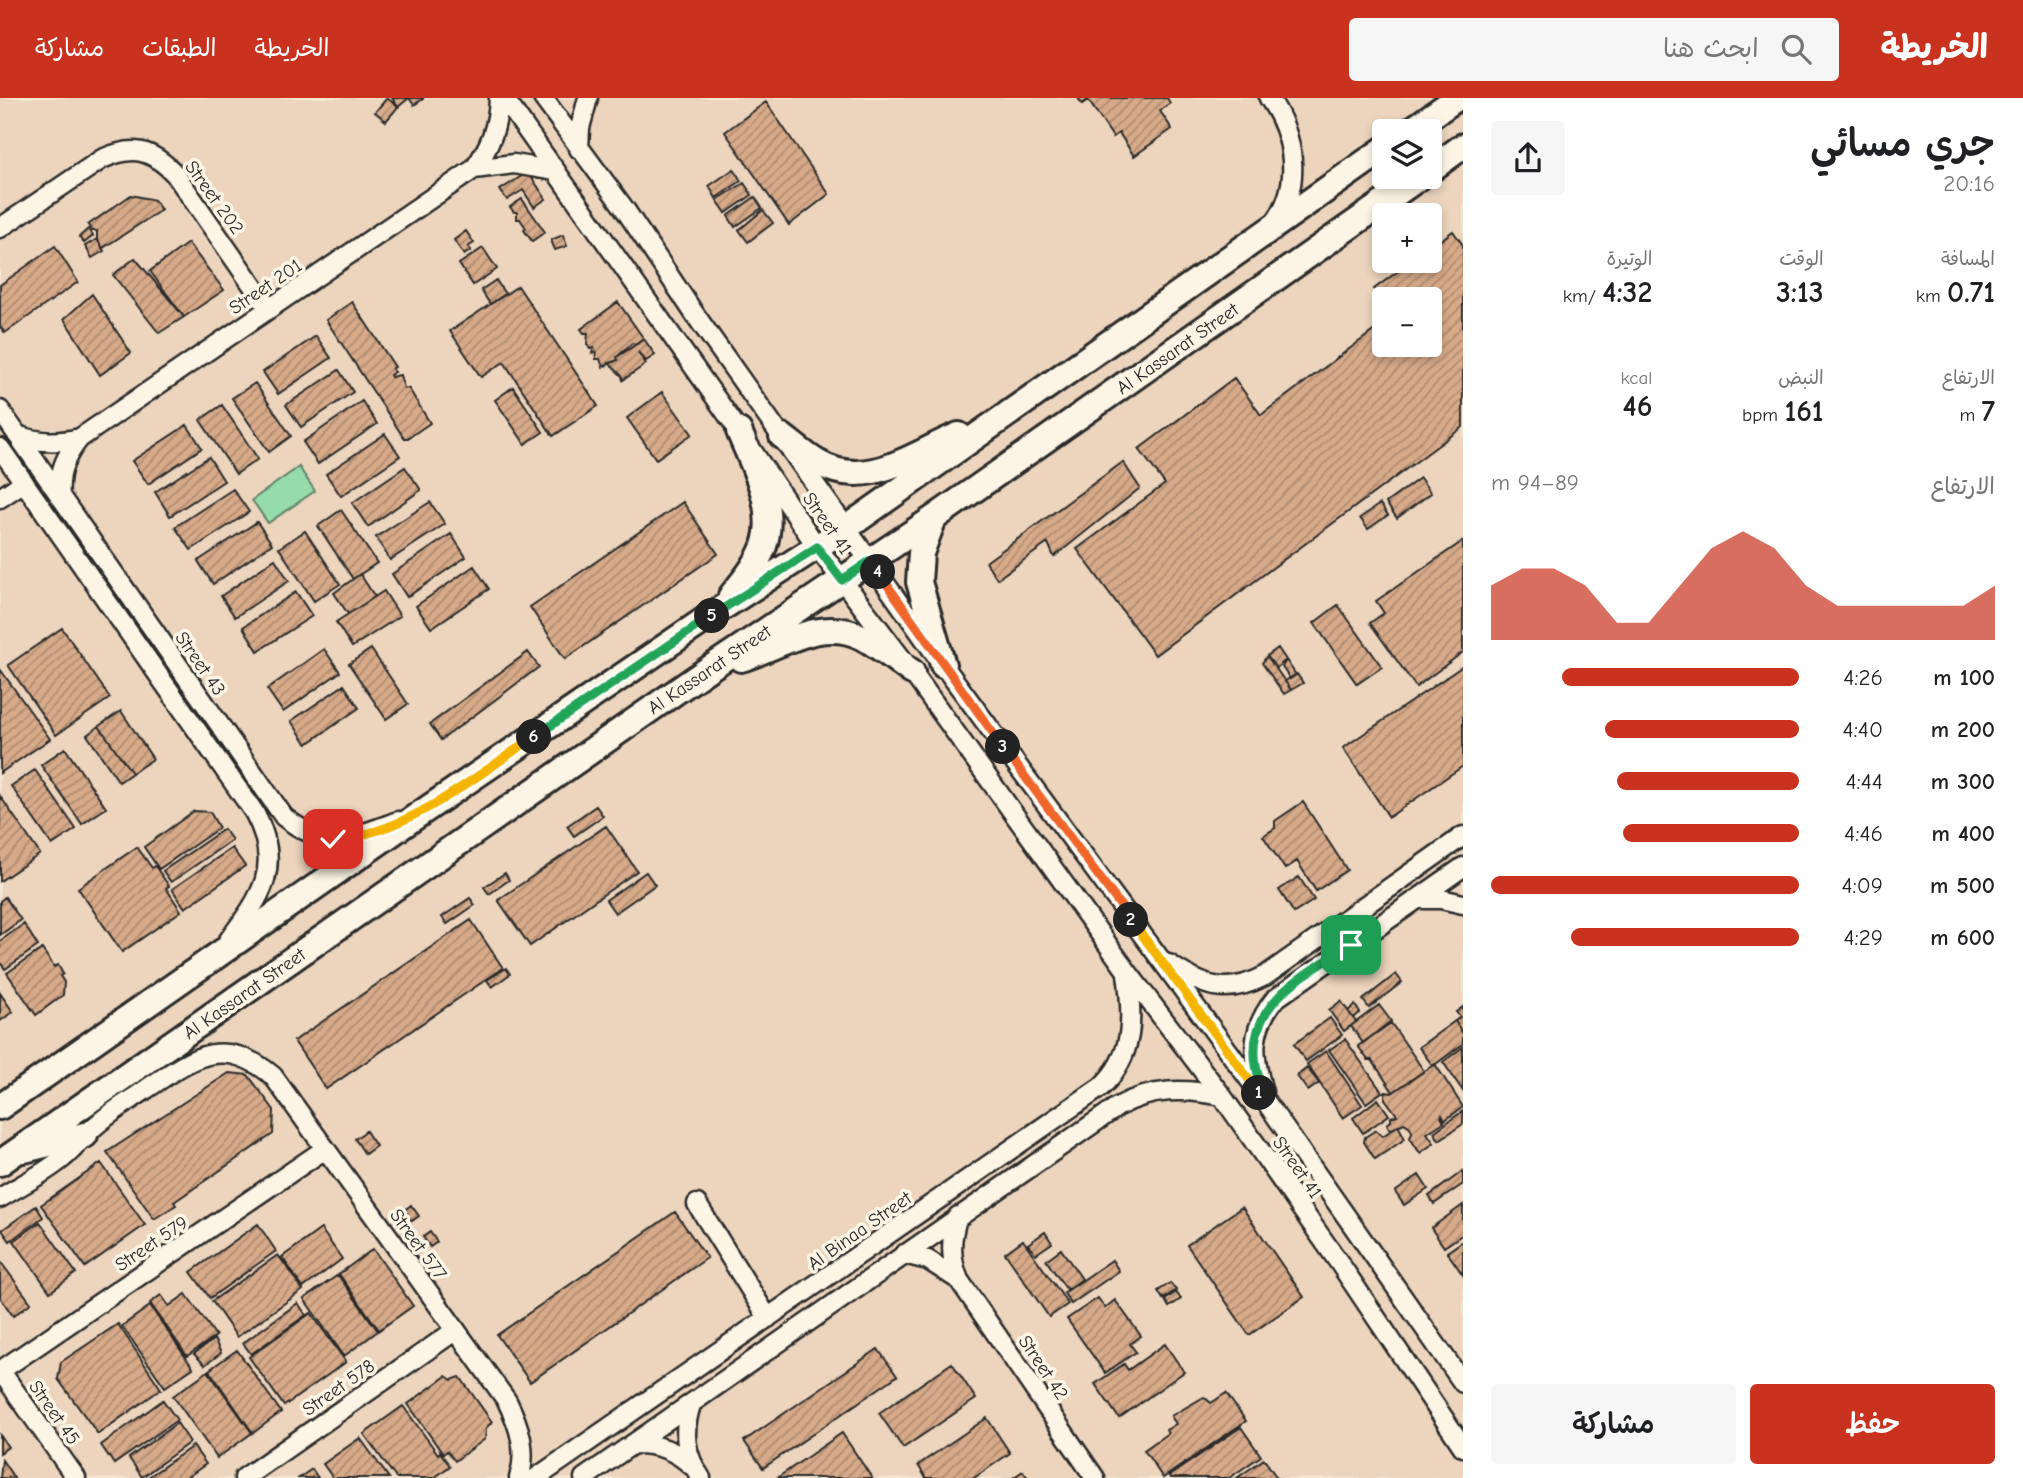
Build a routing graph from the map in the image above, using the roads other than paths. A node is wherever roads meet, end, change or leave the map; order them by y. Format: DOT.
graph roads {
  1 [pos="501,98"];
  2 [pos="543,98"];
  3 [pos="588,98"];
  4 [pos="1269,98"];
  5 [pos="1457,98"];
  6 [pos="1427,119"];
  7 [pos="1463,146"];
  8 [pos="579,149"];
  9 [pos="1372,157"];
  10 [pos="1442,161"];
  11 [pos="474,169"];
  12 [pos="556,171"];
  13 [pos="1403,189"];
  14 [pos="0,228"];
  15 [pos="1269,230"];
  16 [pos="269,309"];
  17 [pos="0,410"];
  18 [pos="1005,416"];
  19 [pos="739,431"];
  20 [pos="17,435"];
  21 [pos="782,436"];
  22 [pos="80,438"];
  23 [pos="0,448"];
  24 [pos="24,482"];
  25 [pos="60,496"];
  26 [pos="0,498"];
  27 [pos="934,518"];
  28 [pos="846,528"];
  29 [pos="817,547"];
  30 [pos="870,561"];
  31 [pos="842,580"];
  32 [pos="722,608"];
  33 [pos="943,665"];
  34 [pos="707,670"];
  35 [pos="912,671"];
  36 [pos="421,813"];
  37 [pos="1463,836"];
  38 [pos="1463,867"];
  39 [pos="1417,899"];
  40 [pos="1463,904"];
  41 [pos="217,956"];
  42 [pos="1158,957"];
  43 [pos="1126,970"];
  44 [pos="242,1055"];
  45 [pos="1222,1096"];
  46 [pos="1266,1102"];
  47 [pos="0,1107"];
  48 [pos="85,1135"];
  49 [pos="326,1149"];
  50 [pos="8,1157"];
  51 [pos="0,1198"];
  52 [pos="697,1204"];
  53 [pos="958,1216"];
  54 [pos="904,1254"];
  55 [pos="959,1280"];
  56 [pos="768,1318"];
  57 [pos="456,1330"];
  58 [pos="0,1371"];
  59 [pos="1463,1383"];
  60 [pos="691,1405"];
  61 [pos="634,1444"];
  62 [pos="1463,1447"];
  63 [pos="697,1472"];
  64 [pos="76,1478"];
  65 [pos="244,1478"];
  66 [pos="519,1478"];
  67 [pos="536,1478"];
  68 [pos="584,1478"];
  69 [pos="1095,1478"];
  1 -- 11 [label="street, Street 201"];
  1 -- 12 [label="street, Street 41"];
  2 -- 8 [label="street, Street 41"];
  3 -- 8 [label="street"];
  4 -- 15 [label="street"];
  5 -- 6 [label="street"];
  7 -- 10 [label="street"];
  8 -- 21 [label="street, Street 41"];
  9 -- 15 [label="street"];
  11 -- 12 [label="street, Street 201"];
  11 -- 16 [label="street, Street 201"];
  12 -- 19 [label="street, Street 41"];
  13 -- 27 [label="street, Al Kassarat Street"];
  14 -- 16 [label="street, Street 202"];
  15 -- 18 [label="street"];
  16 -- 22 [label="street, Street 201"];
  17 -- 20 [label="street, Street 43"];
  18 -- 21 [label="street"];
  18 -- 28 [label="street"];
  19 -- 29 [label="street, Street 41"];
  19 -- 32 [label="street"];
  20 -- 22 [label="street, Street 201"];
  20 -- 25 [label="street, Street 43"];
  21 -- 28 [label="street, Street 41"];
  22 -- 25 [label="street, Street 201"];
  23 -- 24 [label="street"];
  24 -- 26 [label="street"];
  24 -- 41 [label="street"];
  25 -- 36 [label="street, Street 43"];
  27 -- 30 [label="street, Al Kassarat Street"];
  27 -- 33 [label="street"];
  28 -- 29 [label="street"];
  28 -- 30 [label="street, Street 41"];
  29 -- 31 [label="street, Street 41"];
  29 -- 32 [label="street"];
  30 -- 31 [label="street, Al Kassarat Street"];
  30 -- 33 [label="street, Street 41"];
  31 -- 34 [label="street, Al Kassarat Street"];
  31 -- 35 [label="street, Street 41"];
  32 -- 36 [label="street"];
  33 -- 42 [label="street, Street 41"];
  34 -- 35 [label="street"];
  34 -- 50 [label="street, Al Kassarat Street"];
  35 -- 43 [label="street, Street 41"];
  36 -- 41 [label="street"];
  37 -- 42 [label="street"];
  38 -- 39 [label="street"];
  39 -- 40 [label="street"];
  39 -- 46 [label="street"];
  41 -- 47 [label="street"];
  42 -- 46 [label="street, Street 41"];
  43 -- 45 [label="street, Street 41"];
  43 -- 56 [label="street, Al Binaa Street"];
  44 -- 48 [label="street, Al Kassarat Street"];
  44 -- 49 [label="street, Street 577"];
  45 -- 53 [label="street"];
  45 -- 62 [label="street, Street 41"];
  46 -- 59 [label="street, Street 41"];
  48 -- 50 [label="street"];
  48 -- 51 [label="street, Al Kassarat Street"];
  49 -- 57 [label="street, Street 577"];
  49 -- 58 [label="street, Street 579"];
  52 -- 56 [label="street"];
  53 -- 54 [label="street"];
  53 -- 55 [label="street, Street 42"];
  54 -- 55 [label="street, Street 42"];
  54 -- 60 [label="street"];
  55 -- 69 [label="street, Street 42"];
  56 -- 67 [label="street, Al Binaa Street"];
  57 -- 65 [label="street, Street 578"];
  57 -- 66 [label="street, Street 577"];
  58 -- 64 [label="street, Street 45"];
  60 -- 61 [label="street"];
  60 -- 63 [label="street"];
  61 -- 63 [label="street"];
  61 -- 68 [label="street"];
}
